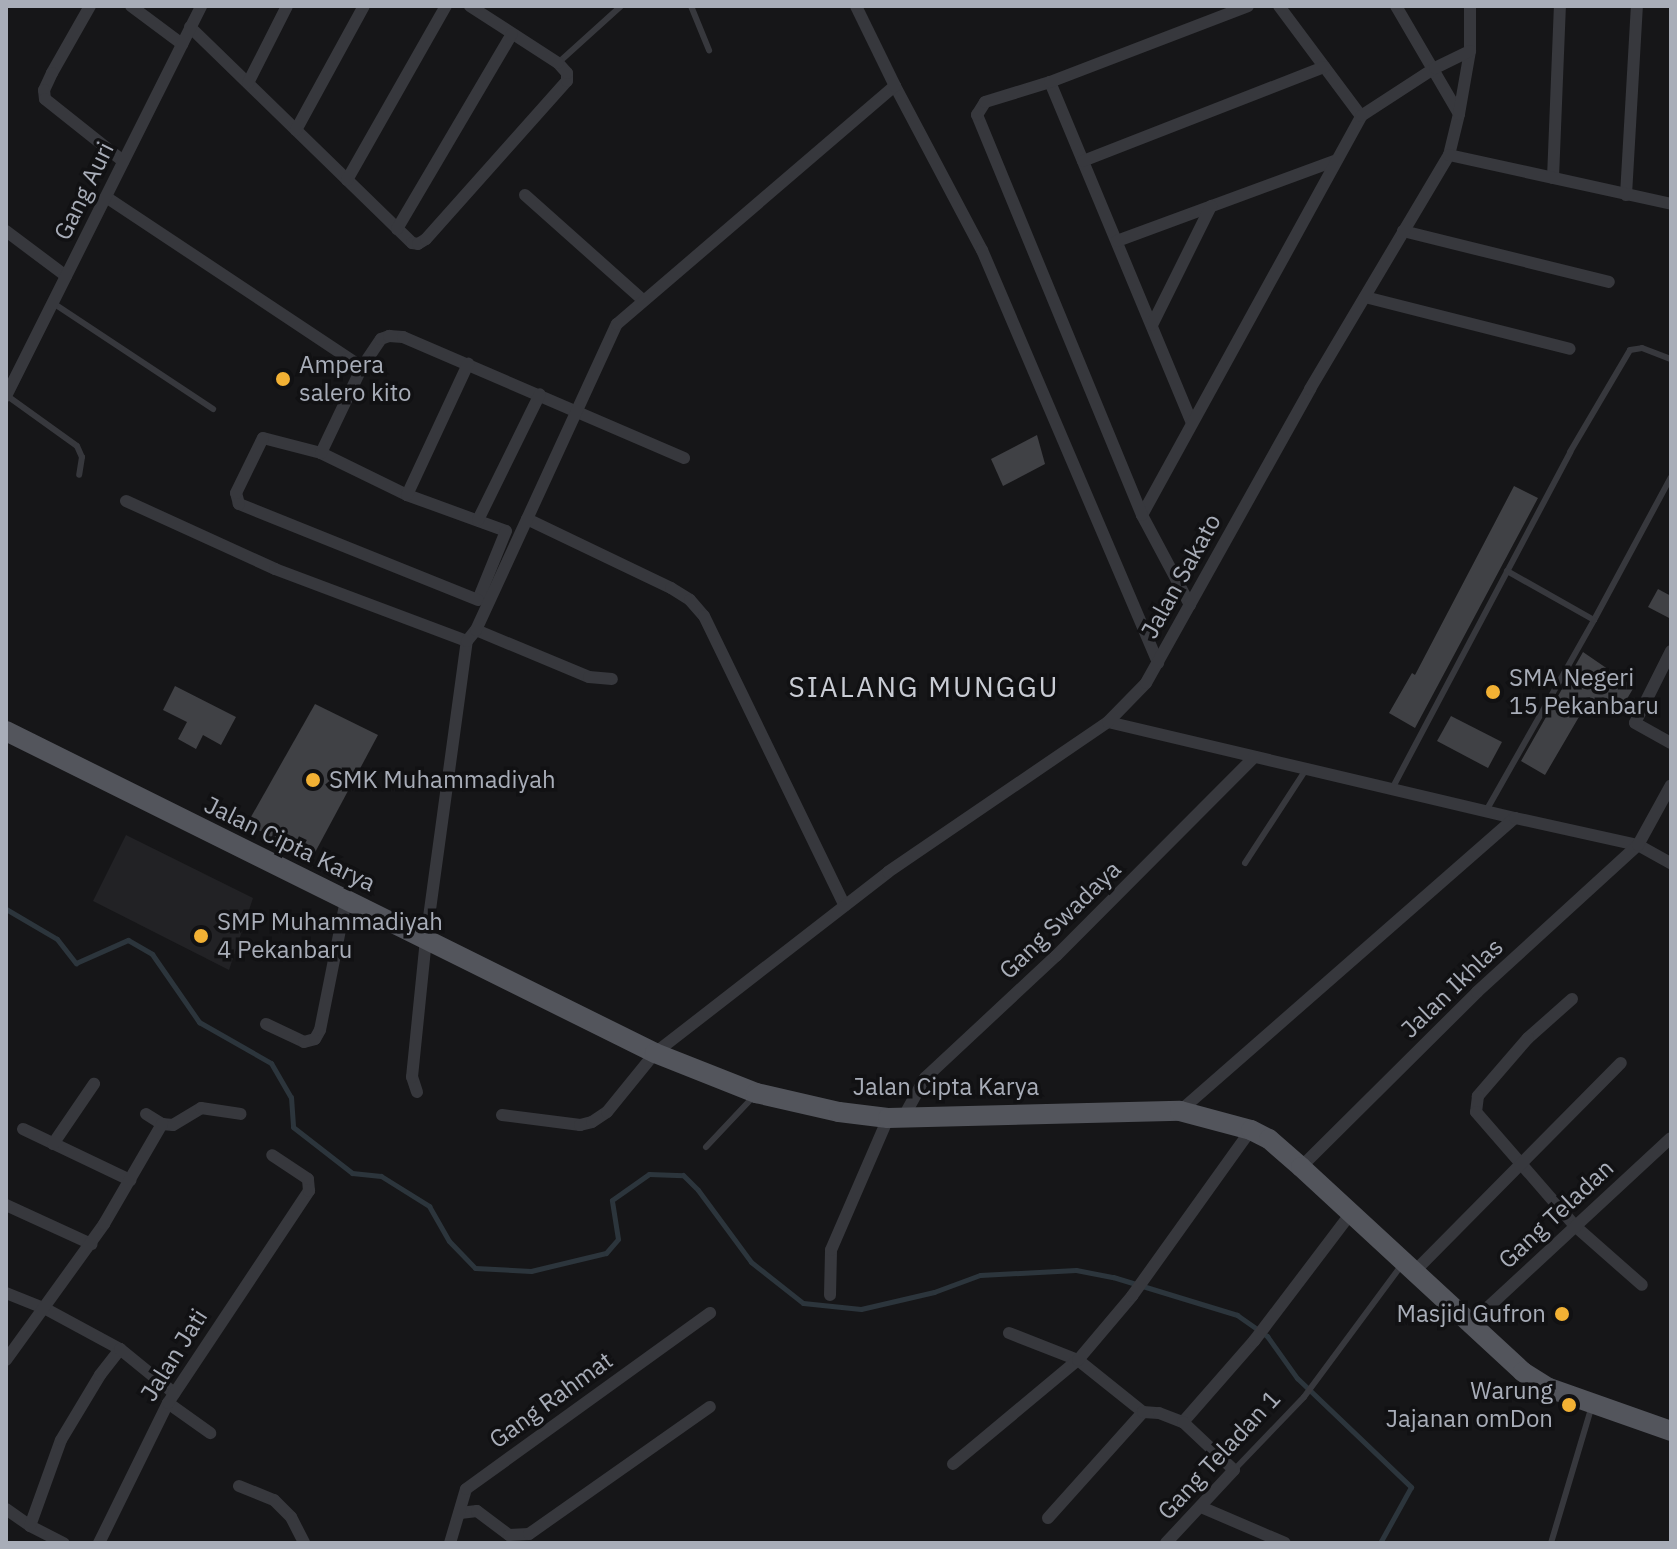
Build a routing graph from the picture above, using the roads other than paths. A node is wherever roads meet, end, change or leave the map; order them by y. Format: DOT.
graph roads {
  1 [pos="90,6"];
  2 [pos="131,6"];
  3 [pos="201,6"];
  4 [pos="287,6"];
  5 [pos="364,6"];
  6 [pos="446,6"];
  7 [pos="470,6"];
  8 [pos="621,6"];
  9 [pos="691,6"];
  10 [pos="856,6"];
  11 [pos="1248,6"];
  12 [pos="1279,6"];
  13 [pos="1396,6"];
  14 [pos="1470,6"];
  15 [pos="1560,6"];
  16 [pos="1637,6"];
  17 [pos="190,27"];
  18 [pos="512,34"];
  19 [pos="182,44"];
  20 [pos="709,50"];
  21 [pos="1470,51"];
  22 [pos="558,63"];
  23 [pos="1324,67"];
  24 [pos="1435,68"];
  25 [pos="1050,82"];
  26 [pos="248,83"];
  27 [pos="895,86"];
  28 [pos="1459,114"];
  29 [pos="1361,116"];
  30 [pos="296,130"];
  31 [pos="1449,155"];
  32 [pos="1337,160"];
  33 [pos="123,161"];
  34 [pos="1083,161"];
  35 [pos="1553,178"];
  36 [pos="347,180"];
  37 [pos="525,195"];
  38 [pos="1626,195"];
  39 [pos="106,197"];
  40 [pos="1671,204"];
  41 [pos="1211,206"];
  42 [pos="397,229"];
  43 [pos="6,231"];
  44 [pos="1403,231"];
  45 [pos="1117,241"];
  46 [pos="66,276"];
  47 [pos="1609,282"];
  48 [pos="1365,297"];
  49 [pos="643,300"];
  50 [pos="53,303"];
  51 [pos="1152,325"];
  52 [pos="1570,349"];
  53 [pos="1671,359"];
  54 [pos="468,364"];
  55 [pos="362,367"];
  56 [pos="540,394"];
  57 [pos="6,395"];
  58 [pos="213,409"];
  59 [pos="577,410"];
  60 [pos="1192,423"];
  61 [pos="321,453"];
  62 [pos="684,458"];
  63 [pos="79,475"];
  64 [pos="1671,477"];
  65 [pos="407,495"];
  66 [pos="126,501"];
  67 [pos="1142,515"];
  68 [pos="527,519"];
  69 [pos="478,520"];
  70 [pos="1507,571"];
  71 [pos="1190,605"];
  72 [pos="1594,620"];
  73 [pos="476,630"];
  74 [pos="467,641"];
  75 [pos="1671,651"];
  76 [pos="1158,663"];
  77 [pos="612,679"];
  78 [pos="1108,722"];
  79 [pos="6,731"];
  80 [pos="1671,743"];
  81 [pos="1254,757"];
  82 [pos="1305,771"];
  83 [pos="1671,785"];
  84 [pos="1393,787"];
  85 [pos="1486,811"];
  86 [pos="1515,818"];
  87 [pos="1638,845"];
  88 [pos="1245,863"];
  89 [pos="1671,863"];
  90 [pos="346,900"];
  91 [pos="845,906"];
  92 [pos="426,939"];
  93 [pos="1572,999"];
  94 [pos="266,1024"];
  95 [pos="655,1053"];
  96 [pos="1621,1063"];
  97 [pos="94,1084"];
  98 [pos="417,1092"];
  99 [pos="756,1093"];
  100 [pos="1180,1111"];
  101 [pos="146,1114"];
  102 [pos="241,1114"];
  103 [pos="502,1115"];
  104 [pos="895,1118"];
  105 [pos="162,1124"];
  106 [pos="23,1129"];
  107 [pos="1251,1130"];
  108 [pos="53,1144"];
  109 [pos="1668,1146"];
  110 [pos="706,1147"];
  111 [pos="272,1155"];
  112 [pos="1521,1164"];
  113 [pos="1301,1167"];
  114 [pos="130,1180"];
  115 [pos="6,1205"];
  116 [pos="1352,1212"];
  117 [pos="1575,1226"];
  118 [pos="91,1244"];
  119 [pos="1409,1267"];
  120 [pos="1642,1285"];
  121 [pos="6,1293"];
  122 [pos="830,1295"];
  123 [pos="46,1309"];
  124 [pos="710,1313"];
  125 [pos="1471,1323"];
  126 [pos="1009,1333"];
  127 [pos="120,1349"];
  128 [pos="6,1360"];
  129 [pos="1078,1360"];
  130 [pos="171,1398"];
  131 [pos="1594,1401"];
  132 [pos="710,1407"];
  133 [pos="1143,1412"];
  134 [pos="1183,1422"];
  135 [pos="1671,1431"];
  136 [pos="210,1433"];
  137 [pos="953,1464"];
  138 [pos="1234,1470"];
  139 [pos="239,1486"];
  140 [pos="1201,1507"];
  141 [pos="6,1509"];
  142 [pos="460,1513"];
  143 [pos="1048,1518"];
  144 [pos="30,1526"];
  145 [pos="64,1543"];
  146 [pos="99,1543"];
  147 [pos="304,1543"];
  148 [pos="450,1543"];
  149 [pos="1166,1543"];
  150 [pos="1285,1543"];
  151 [pos="1551,1543"];
  1 -- 33 [label="street"];
  2 -- 19 [label="street"];
  3 -- 17 [label="street, Gang Auri"];
  4 -- 26 [label="street"];
  5 -- 30 [label="street"];
  6 -- 36 [label="street"];
  7 -- 18 [label="street"];
  8 -- 22 [label="lane"];
  9 -- 20 [label="lane"];
  10 -- 27 [label="street"];
  11 -- 25 [label="street"];
  12 -- 23 [label="street"];
  13 -- 24 [label="street"];
  14 -- 21 [label="street, Jalan Sakato"];
  15 -- 35 [label="street"];
  16 -- 38 [label="street"];
  17 -- 19 [label="street, Gang Auri"];
  17 -- 26 [label="street"];
  18 -- 22 [label="street"];
  18 -- 42 [label="street"];
  19 -- 33 [label="street, Gang Auri"];
  21 -- 24 [label="street"];
  21 -- 28 [label="street, Jalan Sakato"];
  22 -- 42 [label="street"];
  23 -- 29 [label="street"];
  23 -- 34 [label="street"];
  24 -- 28 [label="street"];
  24 -- 29 [label="street"];
  25 -- 34 [label="street"];
  25 -- 67 [label="street"];
  26 -- 30 [label="street"];
  27 -- 49 [label="street"];
  27 -- 76 [label="street"];
  28 -- 31 [label="street, Jalan Sakato"];
  29 -- 32 [label="street"];
  30 -- 36 [label="street"];
  31 -- 35 [label="street"];
  31 -- 44 [label="street, Jalan Sakato"];
  32 -- 41 [label="street"];
  32 -- 60 [label="street"];
  33 -- 39 [label="street, Gang Auri"];
  34 -- 45 [label="street"];
  35 -- 38 [label="street"];
  36 -- 42 [label="street"];
  37 -- 49 [label="street"];
  38 -- 40 [label="street"];
  39 -- 46 [label="street, Gang Auri"];
  39 -- 55 [label="street"];
  41 -- 45 [label="street"];
  41 -- 51 [label="street"];
  43 -- 46 [label="street"];
  44 -- 47 [label="street"];
  44 -- 48 [label="street, Jalan Sakato"];
  45 -- 51 [label="street"];
  46 -- 50 [label="street, Gang Auri"];
  48 -- 52 [label="street"];
  48 -- 71 [label="street, Jalan Sakato"];
  49 -- 59 [label="street"];
  50 -- 57 [label="street, Gang Auri"];
  50 -- 58 [label="lane"];
  51 -- 60 [label="street"];
  53 -- 70 [label="lane"];
  54 -- 55 [label="street"];
  54 -- 56 [label="street"];
  54 -- 65 [label="street"];
  55 -- 61 [label="street"];
  56 -- 59 [label="street"];
  56 -- 69 [label="street"];
  57 -- 63 [label="lane"];
  59 -- 62 [label="street"];
  59 -- 68 [label="street"];
  60 -- 67 [label="street"];
  61 -- 65 [label="street"];
  61 -- 69 [label="street"];
  64 -- 72 [label="lane"];
  65 -- 69 [label="street"];
  66 -- 74 [label="street"];
  67 -- 71 [label="street"];
  68 -- 73 [label="street"];
  68 -- 91 [label="street"];
  70 -- 72 [label="lane"];
  70 -- 84 [label="lane"];
  71 -- 76 [label="street, Jalan Sakato"];
  72 -- 85 [label="lane"];
  73 -- 74 [label="street"];
  73 -- 77 [label="street"];
  74 -- 92 [label="street"];
  75 -- 80 [label="street"];
  76 -- 78 [label="street, Jalan Sakato"];
  78 -- 81 [label="street"];
  78 -- 91 [label="street, Jalan Sakato"];
  79 -- 90 [label="main road, Jalan Cipta Karya"];
  81 -- 82 [label="street"];
  81 -- 104 [label="street, Gang Swadaya"];
  82 -- 84 [label="street"];
  82 -- 88 [label="lane"];
  83 -- 87 [label="street, Jalan Ikhlas"];
  84 -- 85 [label="street"];
  85 -- 86 [label="street"];
  86 -- 87 [label="street"];
  86 -- 100 [label="street"];
  87 -- 89 [label="street"];
  87 -- 113 [label="street, Jalan Ikhlas"];
  90 -- 92 [label="main road, Jalan Cipta Karya"];
  90 -- 94 [label="street"];
  91 -- 95 [label="street, Jalan Sakato"];
  92 -- 95 [label="main road, Jalan Cipta Karya"];
  92 -- 98 [label="street"];
  93 -- 112 [label="street"];
  95 -- 99 [label="main road, Jalan Cipta Karya"];
  95 -- 103 [label="street, Jalan Sakato"];
  96 -- 112 [label="street"];
  97 -- 108 [label="street"];
  99 -- 104 [label="main road, Jalan Cipta Karya"];
  99 -- 110 [label="lane"];
  100 -- 104 [label="main road, Jalan Cipta Karya"];
  100 -- 107 [label="main road, Jalan Cipta Karya"];
  101 -- 105 [label="street"];
  102 -- 105 [label="street"];
  104 -- 122 [label="street, Gang Swadaya"];
  105 -- 114 [label="street"];
  106 -- 108 [label="street"];
  107 -- 113 [label="main road, Jalan Cipta Karya"];
  107 -- 129 [label="street"];
  108 -- 114 [label="street"];
  109 -- 117 [label="street, Gang Teladan"];
  111 -- 130 [label="street, Jalan Jati"];
  112 -- 117 [label="street"];
  112 -- 119 [label="street"];
  113 -- 116 [label="main road, Jalan Cipta Karya"];
  114 -- 118 [label="street"];
  115 -- 118 [label="street"];
  116 -- 119 [label="main road, Jalan Cipta Karya"];
  116 -- 134 [label="street"];
  117 -- 120 [label="street"];
  117 -- 125 [label="street, Gang Teladan"];
  118 -- 123 [label="street"];
  119 -- 125 [label="main road, Jalan Cipta Karya"];
  119 -- 138 [label="lane, Gang Teladan 1"];
  121 -- 123 [label="street"];
  123 -- 127 [label="street"];
  123 -- 128 [label="street"];
  124 -- 142 [label="street, Gang Rahmat"];
  125 -- 131 [label="main road, Jalan Cipta Karya"];
  126 -- 129 [label="street"];
  127 -- 130 [label="street"];
  127 -- 144 [label="street"];
  129 -- 133 [label="street"];
  129 -- 137 [label="street"];
  130 -- 136 [label="street"];
  130 -- 146 [label="street, Jalan Jati"];
  131 -- 135 [label="main road, Jalan Cipta Karya"];
  131 -- 151 [label="lane"];
  132 -- 142 [label="street"];
  133 -- 134 [label="street"];
  133 -- 143 [label="street"];
  134 -- 138 [label="street"];
  138 -- 140 [label="street, Gang Teladan 1"];
  139 -- 147 [label="street"];
  140 -- 149 [label="street, Gang Teladan 1"];
  140 -- 150 [label="street"];
  141 -- 144 [label="street"];
  142 -- 148 [label="street, Gang Rahmat"];
  144 -- 145 [label="street"];
}
